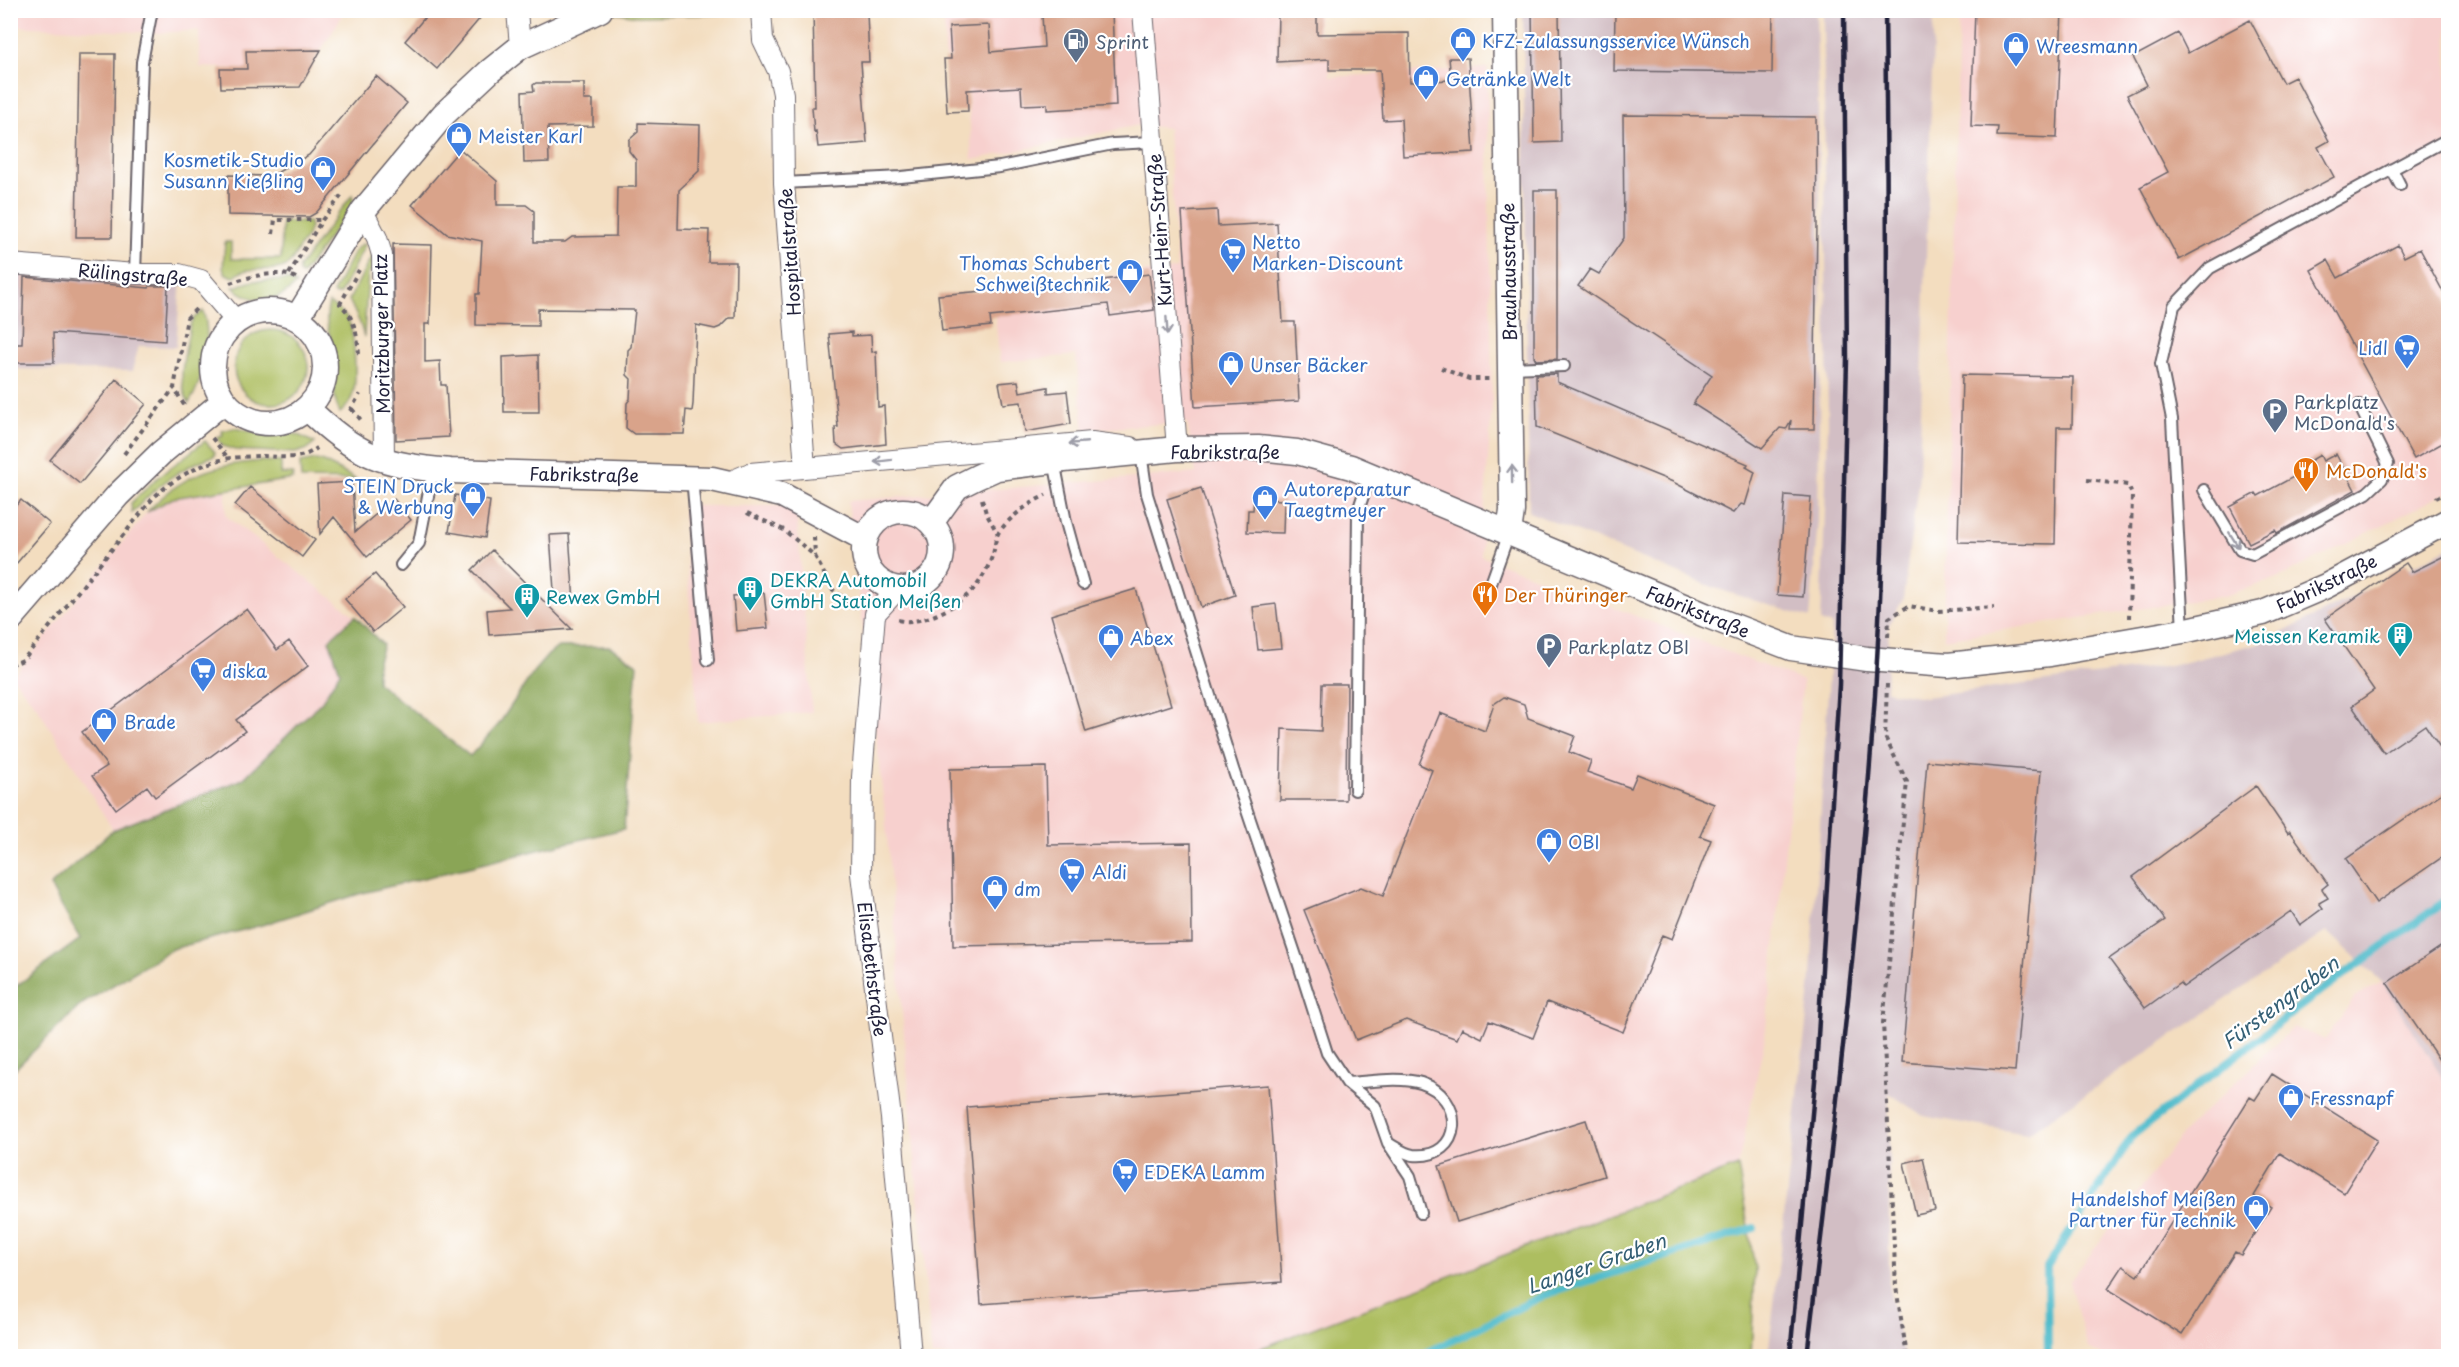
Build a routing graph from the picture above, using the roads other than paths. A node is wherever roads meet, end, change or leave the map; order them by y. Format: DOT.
graph roads {
  1 [pos="152,10"];
  2 [pos="517,10"];
  3 [pos="600,10"];
  4 [pos="761,10"];
  5 [pos="1143,10"];
  6 [pos="1505,10"];
  7 [pos="520,47"];
  8 [pos="2448,139"];
  9 [pos="1152,142"];
  10 [pos="2392,169"];
  11 [pos="784,183"];
  12 [pos="2400,185"];
  13 [pos="363,211"];
  14 [pos="10,264"];
  15 [pos="135,274"];
  16 [pos="297,318"];
  17 [pos="236,321"];
  18 [pos="1564,366"];
  19 [pos="1510,373"];
  20 [pos="224,401"];
  21 [pos="2359,405"];
  22 [pos="307,408"];
  23 [pos="1158,451"];
  24 [pos="384,461"];
  25 [pos="1054,461"];
  26 [pos="805,468"];
  27 [pos="433,470"];
  28 [pos="1370,475"];
  29 [pos="692,477"];
  30 [pos="729,482"];
  31 [pos="2204,490"];
  32 [pos="2448,521"];
  33 [pos="931,523"];
  34 [pos="1509,532"];
  35 [pos="865,539"];
  36 [pos="401,565"];
  37 [pos="1083,584"];
  38 [pos="898,589"];
  39 [pos="1488,592"];
  40 [pos="10,620"];
  41 [pos="2183,631"];
  42 [pos="708,660"];
  43 [pos="1355,790"];
  44 [pos="1347,1083"];
  45 [pos="1388,1143"];
  46 [pos="1421,1212"];
  47 [pos="911,1356"];
  1 -- 15 [label="lane"];
  2 -- 7 [label="street"];
  3 -- 7 [label="street"];
  4 -- 11 [label="street, Hospitalstraße"];
  5 -- 9 [label="street, Kurt-Hein-Straße"];
  6 -- 19 [label="street, Brauhausstraße"];
  7 -- 13 [label="street"];
  8 -- 10 [label="lane"];
  9 -- 11 [label="lane"];
  9 -- 23 [label="street, Kurt-Hein-Straße, one-way"];
  10 -- 12 [label="lane"];
  10 -- 41 [label="lane"];
  11 -- 26 [label="street, Hospitalstraße"];
  13 -- 16 [label="street"];
  13 -- 24 [label="street, Moritzburger Platz"];
  14 -- 15 [label="street, Rülingstraße"];
  15 -- 17 [label="street, Rülingstraße"];
  16 -- 17 [label="street"];
  16 -- 22 [label="street"];
  17 -- 20 [label="street"];
  18 -- 19 [label="lane"];
  34 -- 19 [label="street, Brauhausstraße, one-way"];
  20 -- 22 [label="street"];
  20 -- 40 [label="street"];
  31 -- 21 [label="lane, one-way"];
  22 -- 24 [label="street, Fabrikstraße"];
  23 -- 25 [label="street, Fabrikstraße"];
  23 -- 26 [label="street, one-way"];
  23 -- 28 [label="street, Fabrikstraße"];
  23 -- 44 [label="lane"];
  24 -- 27 [label="street, Fabrikstraße"];
  25 -- 33 [label="street, Fabrikstraße"];
  25 -- 37 [label="lane"];
  26 -- 30 [label="street"];
  27 -- 29 [label="street, Fabrikstraße"];
  27 -- 36 [label="lane"];
  28 -- 34 [label="street, Fabrikstraße"];
  28 -- 43 [label="lane"];
  29 -- 30 [label="street, Fabrikstraße"];
  29 -- 42 [label="lane"];
  30 -- 35 [label="street, Fabrikstraße"];
  32 -- 41 [label="street, Fabrikstraße"];
  33 -- 35 [label="street"];
  33 -- 38 [label="street"];
  34 -- 39 [label="lane"];
  34 -- 41 [label="street, Fabrikstraße"];
  35 -- 38 [label="street"];
  38 -- 47 [label="street, Elisabethstraße"];
  44 -- 45 [label="lane"];
  44 -- 45 [label="lane"];
  45 -- 46 [label="lane"];
}
